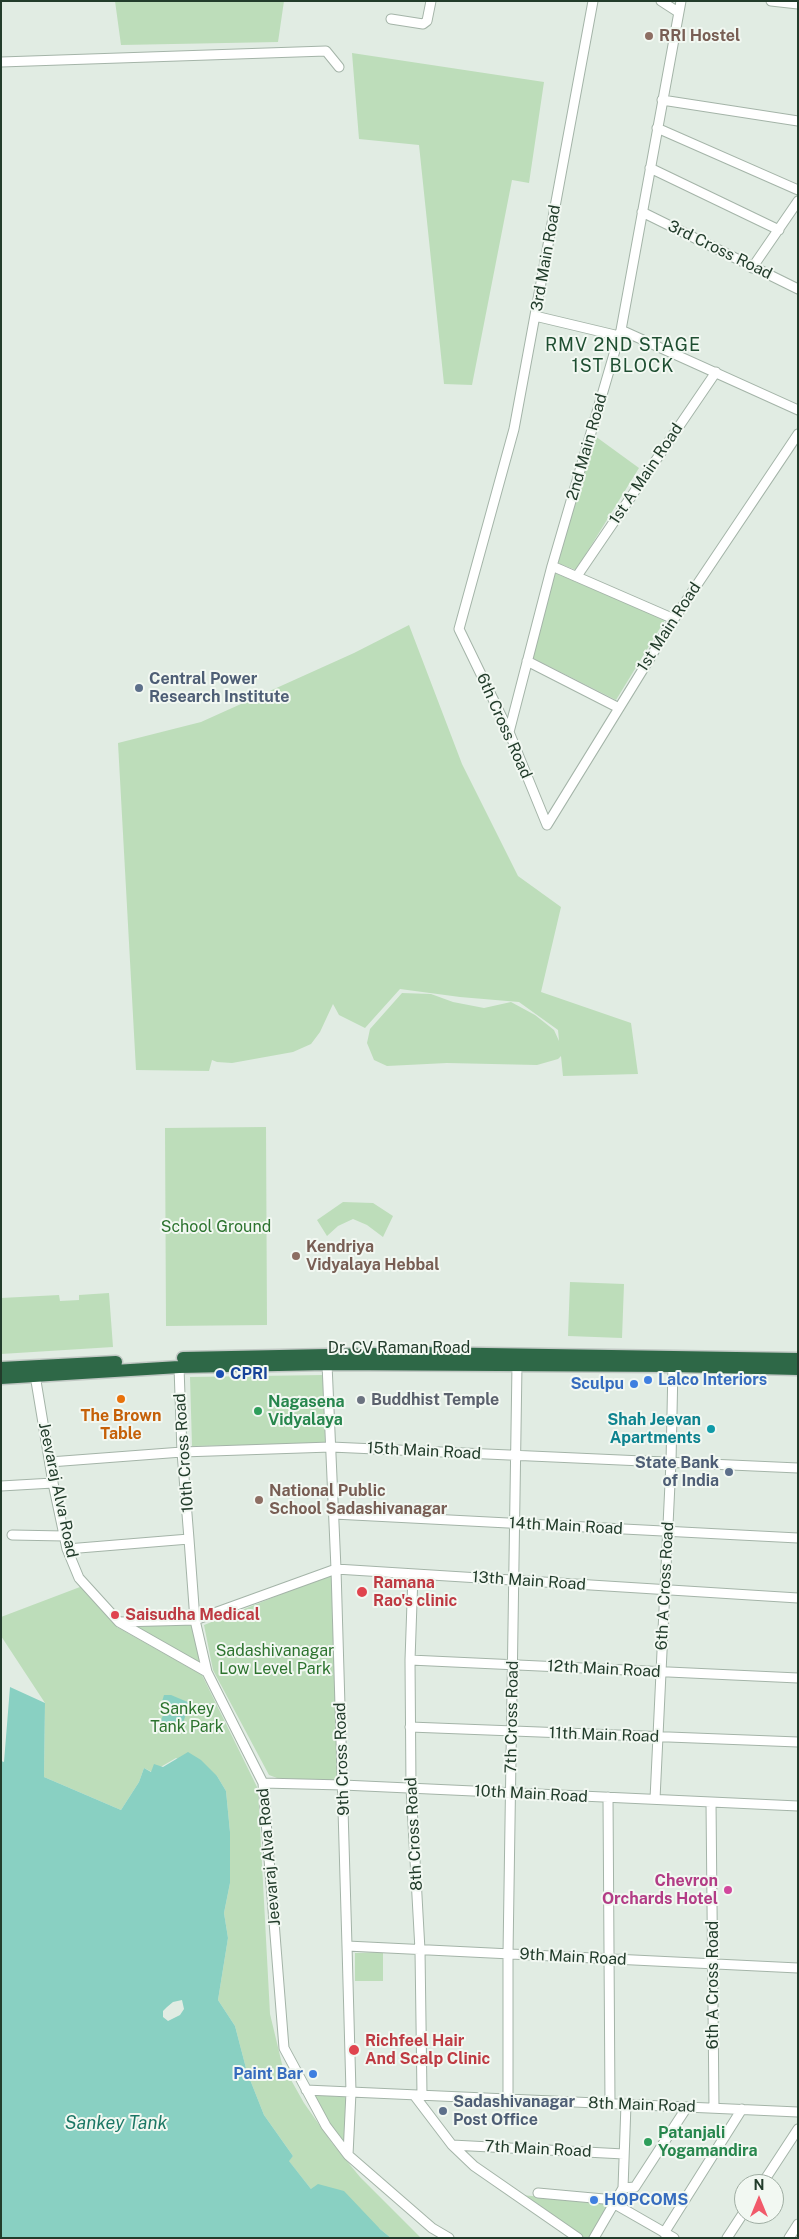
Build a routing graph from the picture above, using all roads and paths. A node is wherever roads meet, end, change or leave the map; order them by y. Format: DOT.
graph roads {
  1 [pos="431,1"];
  2 [pos="593,1"];
  3 [pos="661,1"];
  4 [pos="681,1"];
  5 [pos="770,1"];
  6 [pos="798,4"];
  7 [pos="678,12"];
  8 [pos="391,19"];
  9 [pos="1,62"];
  10 [pos="339,67"];
  11 [pos="662,100"];
  12 [pos="798,121"];
  13 [pos="657,128"];
  14 [pos="650,168"];
  15 [pos="798,190"];
  16 [pos="798,201"];
  17 [pos="642,212"];
  18 [pos="779,230"];
  19 [pos="752,268"];
  20 [pos="798,289"];
  21 [pos="535,316"];
  22 [pos="620,333"];
  23 [pos="716,372"];
  24 [pos="798,410"];
  25 [pos="798,434"];
  26 [pos="552,566"];
  27 [pos="577,576"];
  28 [pos="674,619"];
  29 [pos="459,629"];
  30 [pos="527,661"];
  31 [pos="619,708"];
  32 [pos="509,732"];
  33 [pos="547,825"];
  34 [pos="798,1358"];
  35 [pos="327,1364"];
  36 [pos="517,1365"];
  37 [pos="673,1366"];
  38 [pos="179,1367"];
  39 [pos="1,1368"];
  40 [pos="798,1370"];
  41 [pos="1,1378"];
  42 [pos="36,1380"];
  43 [pos="331,1446"];
  44 [pos="182,1452"];
  45 [pos="516,1455"];
  46 [pos="50,1462"];
  47 [pos="671,1462"];
  48 [pos="798,1468"];
  49 [pos="53,1483"];
  50 [pos="1,1486"];
  51 [pos="334,1514"];
  52 [pos="515,1524"];
  53 [pos="667,1531"];
  54 [pos="12,1535"];
  55 [pos="64,1536"];
  56 [pos="798,1538"];
  57 [pos="189,1539"];
  58 [pos="67,1549"];
  59 [pos="336,1569"];
  60 [pos="413,1574"];
  61 [pos="514,1580"];
  62 [pos="665,1590"];
  63 [pos="798,1598"];
  64 [pos="195,1620"];
  65 [pos="119,1622"];
  66 [pos="410,1660"];
  67 [pos="512,1665"];
  68 [pos="207,1672"];
  69 [pos="661,1672"];
  70 [pos="798,1678"];
  71 [pos="410,1727"];
  72 [pos="511,1731"];
  73 [pos="658,1737"];
  74 [pos="798,1742"];
  75 [pos="263,1783"];
  76 [pos="343,1785"];
  77 [pos="411,1788"];
  78 [pos="510,1793"];
  79 [pos="608,1797"];
  80 [pos="655,1799"];
  81 [pos="711,1802"];
  82 [pos="798,1806"];
  83 [pos="348,1946"];
  84 [pos="420,1950"];
  85 [pos="508,1954"];
  86 [pos="609,1959"];
  87 [pos="714,1964"];
  88 [pos="798,1968"];
  89 [pos="306,2090"];
  90 [pos="350,2092"];
  91 [pos="418,2095"];
  92 [pos="508,2099"];
  93 [pos="610,2104"];
  94 [pos="626,2104"];
  95 [pos="687,2107"];
  96 [pos="714,2108"];
  97 [pos="742,2109"];
  98 [pos="798,2112"];
  99 [pos="798,2129"];
  100 [pos="452,2145"];
  101 [pos="624,2154"];
  102 [pos="348,2155"];
  103 [pos="769,2174"];
  104 [pos="623,2188"];
  105 [pos="538,2193"];
  106 [pos="614,2202"];
  107 [pos="736,2224"];
  108 [pos="798,2224"];
  109 [pos="664,2232"];
  110 [pos="449,2238"];
  111 [pos="578,2238"];
  112 [pos="594,2238"];
  113 [pos="674,2238"];
  114 [pos="727,2238"];
  115 [pos="789,2238"];
  1 -- 8 [label="street"];
  2 -- 21 [label="street, 3rd Main Road"];
  3 -- 7 [label="street"];
  4 -- 7 [label="street, 2nd Main Road"];
  5 -- 6 [label="street"];
  7 -- 11 [label="street, 2nd Main Road"];
  9 -- 10 [label="street"];
  11 -- 12 [label="street"];
  11 -- 13 [label="street, 2nd Main Road"];
  13 -- 14 [label="street, 2nd Main Road"];
  13 -- 15 [label="street"];
  14 -- 17 [label="street, 2nd Main Road"];
  14 -- 18 [label="street"];
  16 -- 18 [label="street"];
  17 -- 19 [label="street, 3rd Cross Road"];
  17 -- 22 [label="street, 2nd Main Road"];
  18 -- 19 [label="street"];
  19 -- 20 [label="street, 3rd Cross Road"];
  21 -- 22 [label="street"];
  21 -- 29 [label="street, 3rd Main Road"];
  22 -- 23 [label="street"];
  22 -- 26 [label="street, 2nd Main Road"];
  23 -- 24 [label="street"];
  23 -- 27 [label="street, 1st A Main Road"];
  25 -- 28 [label="street, 1st Main Road"];
  26 -- 27 [label="street"];
  26 -- 30 [label="street, 2nd Main Road"];
  27 -- 28 [label="street"];
  28 -- 31 [label="street, 1st Main Road"];
  29 -- 32 [label="street, 6th Cross Road"];
  30 -- 31 [label="street"];
  30 -- 32 [label="street, 2nd Main Road"];
  31 -- 33 [label="street, 1st Main Road"];
  32 -- 33 [label="street, 6th Cross Road"];
  34 -- 39 [label="highway, Dr. CV Raman Road"];
  35 -- 36 [label="highway, Dr. CV Raman Road"];
  35 -- 38 [label="highway, Dr. CV Raman Road"];
  35 -- 43 [label="street, 9th Cross Road"];
  36 -- 37 [label="highway, Dr. CV Raman Road"];
  36 -- 45 [label="street, 7th Cross Road"];
  37 -- 40 [label="highway, Dr. CV Raman Road"];
  37 -- 47 [label="street, 6th A Cross Road"];
  38 -- 42 [label="highway, Dr. CV Raman Road"];
  38 -- 44 [label="street, 10th Cross Road"];
  41 -- 42 [label="highway, Dr. CV Raman Road"];
  42 -- 46 [label="street, Jeevaraj Alva Road"];
  43 -- 44 [label="street, 15th Main Road"];
  43 -- 45 [label="street, 15th Main Road"];
  43 -- 51 [label="street, 9th Cross Road"];
  44 -- 46 [label="street, 15th Main Road"];
  44 -- 57 [label="street, 10th Cross Road"];
  45 -- 47 [label="street, 15th Main Road"];
  45 -- 52 [label="street, 7th Cross Road"];
  46 -- 49 [label="street, Jeevaraj Alva Road"];
  47 -- 48 [label="street, 15th Main Road"];
  47 -- 53 [label="street, 6th A Cross Road"];
  49 -- 50 [label="street"];
  49 -- 55 [label="street, Jeevaraj Alva Road"];
  51 -- 52 [label="street, 14th Main Road"];
  51 -- 59 [label="street, 9th Cross Road"];
  52 -- 53 [label="street, 14th Main Road"];
  52 -- 61 [label="street, 7th Cross Road"];
  53 -- 56 [label="street, 14th Main Road"];
  53 -- 62 [label="street, 6th A Cross Road"];
  54 -- 55 [label="street"];
  55 -- 58 [label="street, Jeevaraj Alva Road"];
  57 -- 58 [label="street"];
  57 -- 64 [label="street, 10th Cross Road"];
  58 -- 65 [label="street, Jeevaraj Alva Road"];
  59 -- 60 [label="street, 13th Main Road"];
  59 -- 64 [label="street, 13th Main Road"];
  59 -- 76 [label="street, 9th Cross Road"];
  60 -- 61 [label="street, 13th Main Road"];
  60 -- 66 [label="street, 8th Cross Road"];
  61 -- 62 [label="street, 13th Main Road"];
  61 -- 67 [label="street, 7th Cross Road"];
  62 -- 63 [label="street, 13th Main Road"];
  62 -- 69 [label="street, 6th A Cross Road"];
  64 -- 65 [label="street, 13th Main Road"];
  64 -- 68 [label="street, 10th Cross Road"];
  65 -- 68 [label="street, Jeevaraj Alva Road"];
  66 -- 67 [label="street, 12th Main Road"];
  66 -- 71 [label="street, 8th Cross Road"];
  67 -- 69 [label="street, 12th Main Road"];
  67 -- 72 [label="street, 7th Cross Road"];
  68 -- 75 [label="street, Jeevaraj Alva Road"];
  69 -- 70 [label="street, 12th Main Road"];
  69 -- 73 [label="street, 6th A Cross Road"];
  71 -- 72 [label="street, 11th Main Road"];
  71 -- 77 [label="street, 8th Cross Road"];
  72 -- 73 [label="street, 11th Main Road"];
  72 -- 78 [label="street, 7th Cross Road"];
  73 -- 74 [label="street, 11th Main Road"];
  73 -- 80 [label="street, 6th A Cross Road"];
  75 -- 76 [label="street, 10th Main Road"];
  75 -- 89 [label="street, Jeevaraj Alva Road"];
  76 -- 77 [label="street, 10th Main Road"];
  76 -- 83 [label="street, 9th Cross Road"];
  77 -- 78 [label="street, 10th Main Road"];
  77 -- 84 [label="street, 8th Cross Road"];
  78 -- 79 [label="street, 10th Main Road"];
  78 -- 85 [label="street, 7th Cross Road"];
  79 -- 80 [label="street, 10th Main Road"];
  79 -- 86 [label="street"];
  80 -- 81 [label="street, 10th Main Road"];
  81 -- 82 [label="street, 10th Main Road"];
  81 -- 87 [label="street, 6th A Cross Road"];
  83 -- 84 [label="street, 9th Main Road"];
  83 -- 90 [label="street, 9th Cross Road"];
  84 -- 85 [label="street, 9th Main Road"];
  84 -- 91 [label="street, 8th Cross Road"];
  85 -- 86 [label="street, 9th Main Road"];
  85 -- 92 [label="street, 7th Cross Road"];
  86 -- 87 [label="street, 9th Main Road"];
  86 -- 93 [label="street"];
  87 -- 88 [label="street, 9th Main Road"];
  87 -- 96 [label="street, 6th A Cross Road"];
  89 -- 90 [label="street, 8th Main Road"];
  89 -- 102 [label="street, Jeevaraj Alva Road"];
  90 -- 91 [label="street, 8th Main Road"];
  90 -- 102 [label="street, 9th Cross Road"];
  91 -- 92 [label="street, 8th Main Road"];
  91 -- 100 [label="street"];
  92 -- 93 [label="street, 8th Main Road"];
  93 -- 94 [label="street, 8th Main Road"];
  94 -- 95 [label="street, 8th Main Road"];
  94 -- 101 [label="street"];
  95 -- 96 [label="street, 8th Main Road"];
  95 -- 104 [label="street"];
  96 -- 97 [label="street, 8th Main Road"];
  97 -- 98 [label="street, 8th Main Road"];
  97 -- 109 [label="street"];
  99 -- 103 [label="street"];
  100 -- 101 [label="street, 7th Main Road"];
  100 -- 111 [label="street"];
  101 -- 104 [label="street"];
  102 -- 110 [label="street, Jeevaraj Alva Road"];
  104 -- 106 [label="street"];
  105 -- 106 [label="street"];
  106 -- 109 [label="street"];
  106 -- 112 [label="street"];
  107 -- 114 [label="street"];
  108 -- 115 [label="street"];
  109 -- 113 [label="street"];
}
